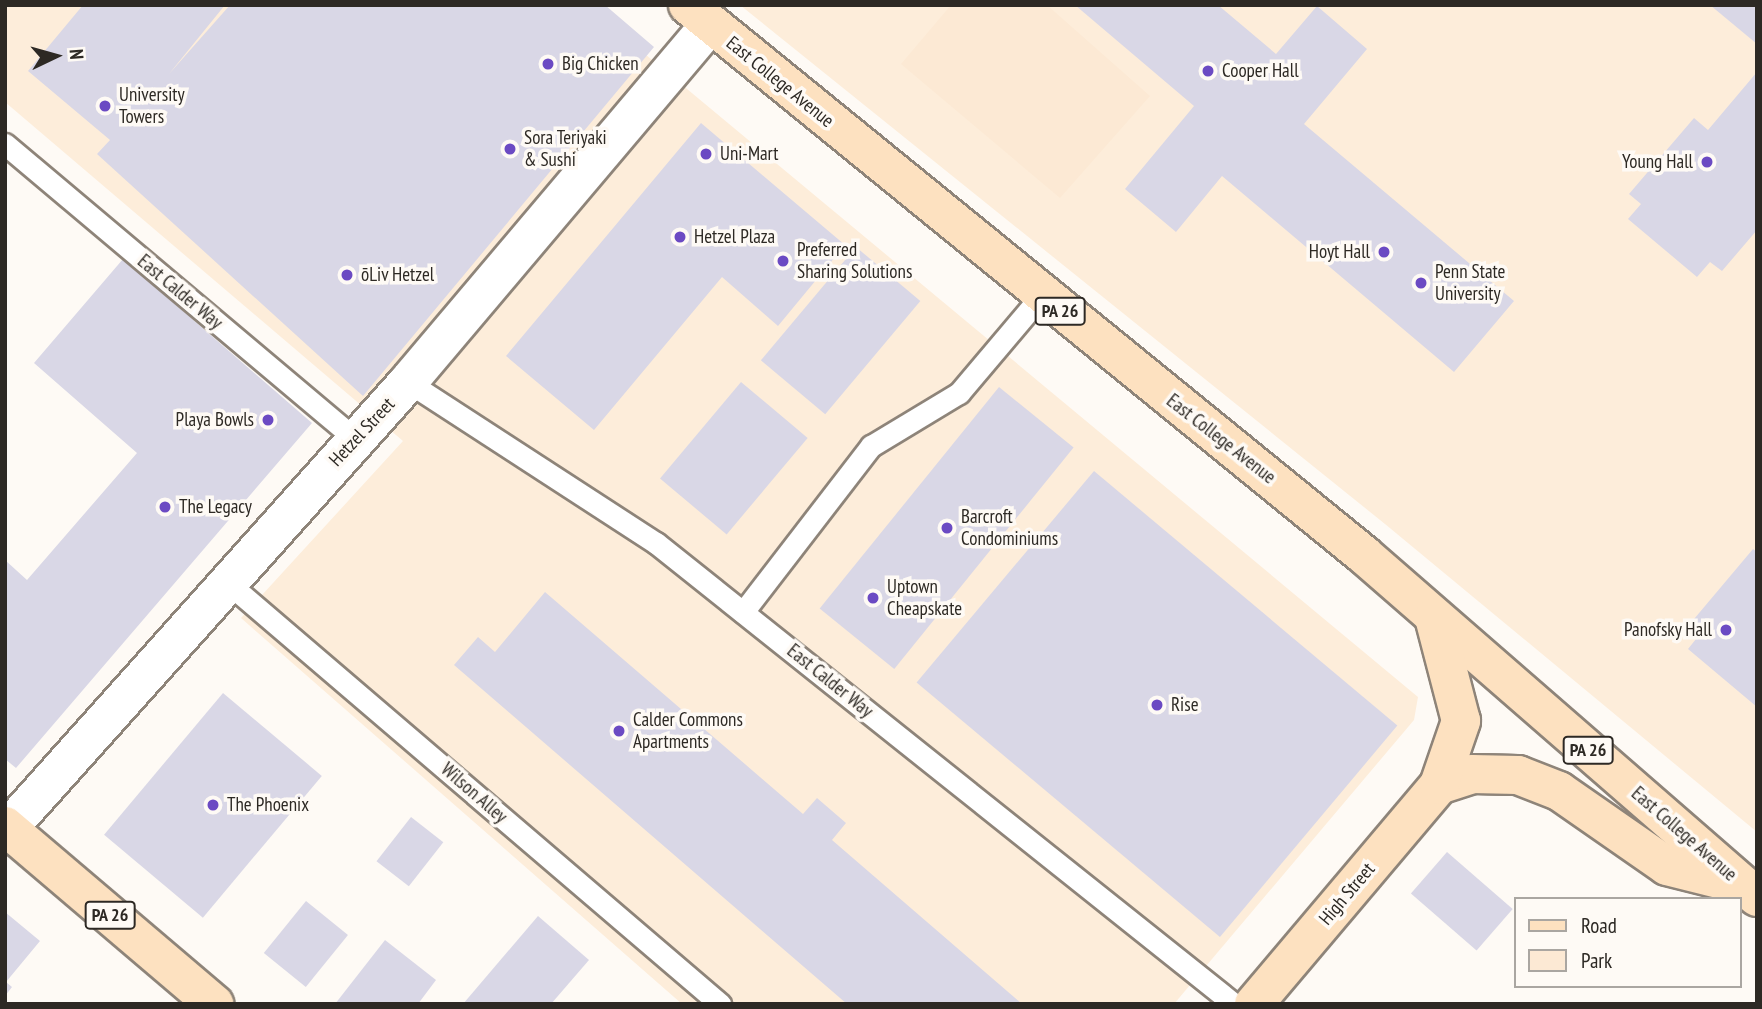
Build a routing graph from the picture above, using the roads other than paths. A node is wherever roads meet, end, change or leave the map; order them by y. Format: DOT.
graph roads {
  1 [pos="706,12"];
  2 [pos="5,144"];
  3 [pos="1041,296"];
  4 [pos="408,382"];
  5 [pos="355,439"];
  6 [pos="228,583"];
  7 [pos="743,611"];
  8 [pos="1433,615"];
  9 [pos="1439,785"];
  10 [pos="6,829"];
  11 [pos="1750,891"];
  12 [pos="214,1004"];
  13 [pos="720,1004"];
  14 [pos="1234,1004"];
  15 [pos="1254,1004"];
  1 -- 3 [label="main road, East College Avenue / PA 26"];
  1 -- 4 [label="street, Hetzel Street"];
  2 -- 5 [label="lane, East Calder Way"];
  3 -- 7 [label="lane"];
  3 -- 8 [label="main road, East College Avenue / PA 26"];
  4 -- 5 [label="street, Hetzel Street"];
  4 -- 7 [label="lane, East Calder Way"];
  5 -- 6 [label="street, Hetzel Street"];
  6 -- 10 [label="street, Hetzel Street"];
  6 -- 13 [label="lane, Wilson Alley"];
  7 -- 14 [label="lane, East Calder Way"];
  8 -- 9 [label="main road"];
  8 -- 11 [label="main road, East College Avenue / PA 26"];
  9 -- 11 [label="main road, East College Avenue / PA 26"];
  9 -- 15 [label="main road, High Street"];
  10 -- 12 [label="main road, PA 26"];
}
